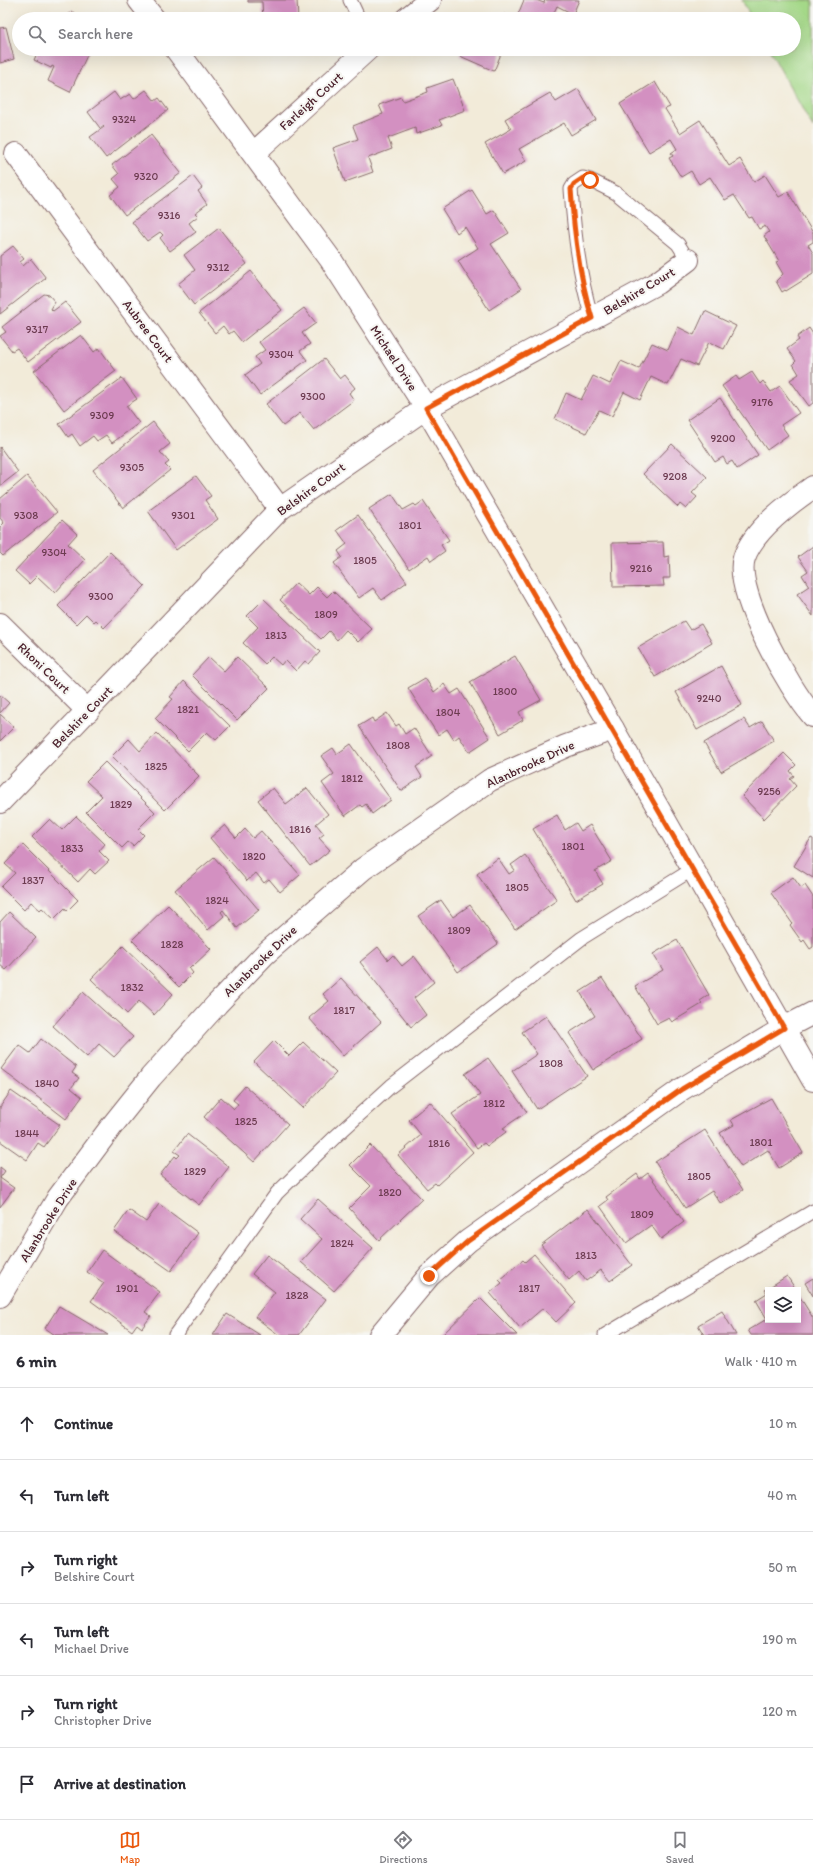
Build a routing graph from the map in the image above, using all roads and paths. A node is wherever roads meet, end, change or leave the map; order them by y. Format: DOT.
graph roads {
  1 [pos="140,0"];
  2 [pos="350,0"];
  3 [pos="430,0"];
  4 [pos="149,12"];
  5 [pos="356,12"];
  6 [pos="415,12"];
  7 [pos="181,56"];
  8 [pos="360,56"];
  9 [pos="254,153"];
  10 [pos="16,154"];
  11 [pos="688,260"];
  12 [pos="592,318"];
  13 [pos="426,408"];
  14 [pos="813,487"];
  15 [pos="280,509"];
  16 [pos="0,624"];
  17 [pos="88,711"];
  18 [pos="813,716"];
  19 [pos="613,729"];
  20 [pos="0,802"];
  21 [pos="693,869"];
  22 [pos="813,1014"];
  23 [pos="784,1028"];
  24 [pos="813,1080"];
  25 [pos="813,1212"];
  26 [pos="0,1296"];
  27 [pos="175,1335"];
  28 [pos="380,1335"];
  29 [pos="605,1335"];
  1 -- 4 [label="street"];
  2 -- 5 [label="lane"];
  3 -- 6 [label="street"];
  7 -- 9 [label="street, Michael Drive"];
  8 -- 9 [label="street, Farleigh Court"];
  9 -- 13 [label="street, Michael Drive"];
  10 -- 15 [label="street, Aubree Court"];
  11 -- 12 [label="street, Belshire Court"];
  11 -- 12 [label="lane"];
  12 -- 13 [label="street, Belshire Court"];
  13 -- 15 [label="street, Belshire Court"];
  13 -- 19 [label="street, Michael Drive"];
  14 -- 18 [label="street"];
  15 -- 17 [label="street, Belshire Court"];
  16 -- 17 [label="street, Rhoni Court"];
  17 -- 20 [label="street, Belshire Court"];
  19 -- 21 [label="street, Michael Drive"];
  19 -- 26 [label="street, Alanbrooke Drive"];
  21 -- 23 [label="street, Michael Drive"];
  21 -- 27 [label="lane"];
  22 -- 23 [label="street"];
  23 -- 24 [label="street, Michael Drive"];
  23 -- 28 [label="street"];
  25 -- 29 [label="lane"];
}
